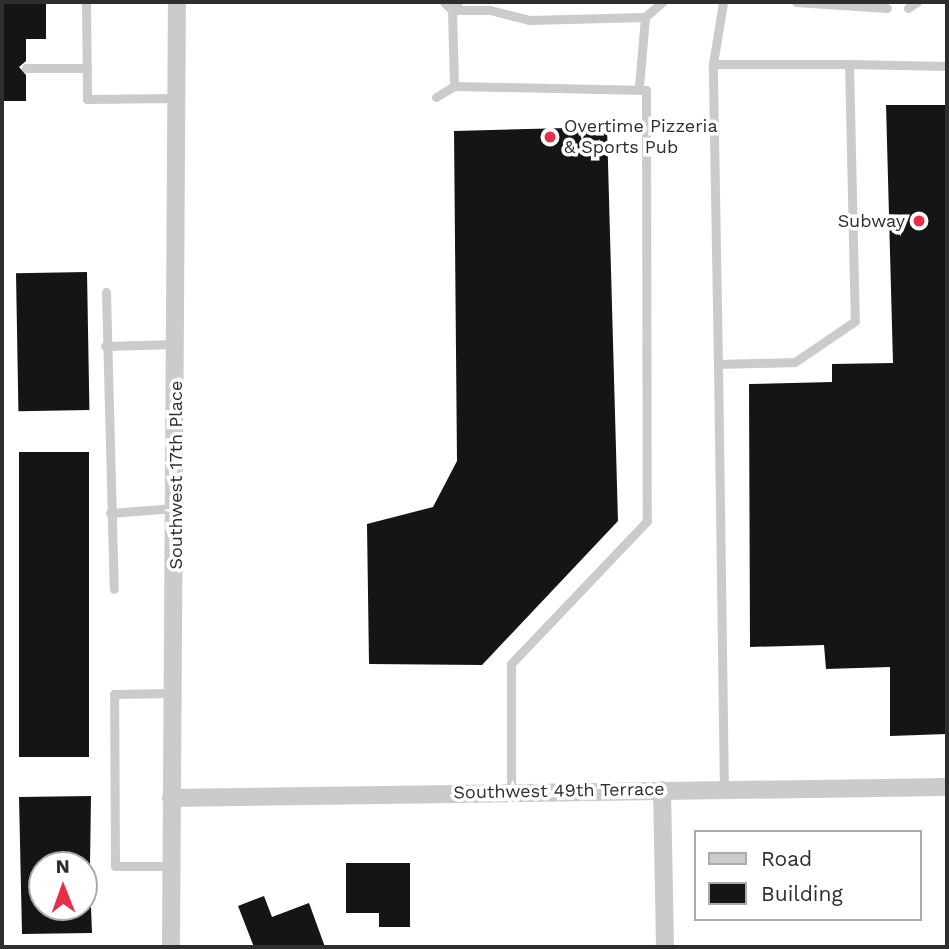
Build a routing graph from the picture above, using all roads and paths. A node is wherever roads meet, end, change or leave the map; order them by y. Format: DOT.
graph roads {
  1 [pos="86,2"];
  2 [pos="177,2"];
  3 [pos="444,2"];
  4 [pos="662,2"];
  5 [pos="715,2"];
  6 [pos="724,2"];
  7 [pos="796,2"];
  8 [pos="455,6"];
  9 [pos="490,6"];
  10 [pos="887,8"];
  11 [pos="645,17"];
  12 [pos="713,64"];
  13 [pos="849,64"];
  14 [pos="947,66"];
  15 [pos="26,68"];
  16 [pos="86,68"];
  17 [pos="454,86"];
  18 [pos="639,86"];
  19 [pos="436,97"];
  20 [pos="177,98"];
  21 [pos="106,292"];
  22 [pos="176,344"];
  23 [pos="105,346"];
  24 [pos="718,364"];
  25 [pos="176,508"];
  26 [pos="110,513"];
  27 [pos="114,589"];
  28 [pos="173,693"];
  29 [pos="947,787"];
  30 [pos="724,789"];
  31 [pos="511,790"];
  32 [pos="662,790"];
  33 [pos="171,798"];
  34 [pos="171,866"];
  35 [pos="171,947"];
  36 [pos="666,947"];
  1 -- 16 [label="lane"];
  2 -- 20 [label="street, Southwest 17th Place"];
  3 -- 8 [label="lane"];
  4 -- 11 [label="lane"];
  5 -- 6 [label="lane"];
  6 -- 12 [label="lane"];
  7 -- 10 [label="lane"];
  8 -- 9 [label="lane"];
  8 -- 17 [label="lane"];
  9 -- 11 [label="lane"];
  11 -- 18 [label="lane"];
  12 -- 13 [label="lane"];
  12 -- 24 [label="lane"];
  13 -- 14 [label="lane"];
  13 -- 24 [label="lane"];
  15 -- 16 [label="lane"];
  16 -- 20 [label="lane"];
  17 -- 18 [label="lane"];
  17 -- 19 [label="lane"];
  18 -- 31 [label="lane"];
  20 -- 22 [label="street, Southwest 17th Place"];
  21 -- 23 [label="lane"];
  22 -- 23 [label="lane"];
  22 -- 25 [label="street, Southwest 17th Place"];
  23 -- 26 [label="lane"];
  24 -- 30 [label="lane"];
  25 -- 26 [label="lane"];
  25 -- 28 [label="street, Southwest 17th Place"];
  26 -- 27 [label="lane"];
  28 -- 33 [label="street, Southwest 17th Place"];
  28 -- 34 [label="lane"];
  29 -- 30 [label="street, Southwest 49th Terrace"];
  30 -- 32 [label="street, Southwest 49th Terrace"];
  31 -- 32 [label="street, Southwest 49th Terrace"];
  31 -- 33 [label="street, Southwest 49th Terrace"];
  32 -- 36 [label="street"];
  33 -- 34 [label="street, Southwest 17th Place"];
  34 -- 35 [label="street, Southwest 17th Place"];
}
